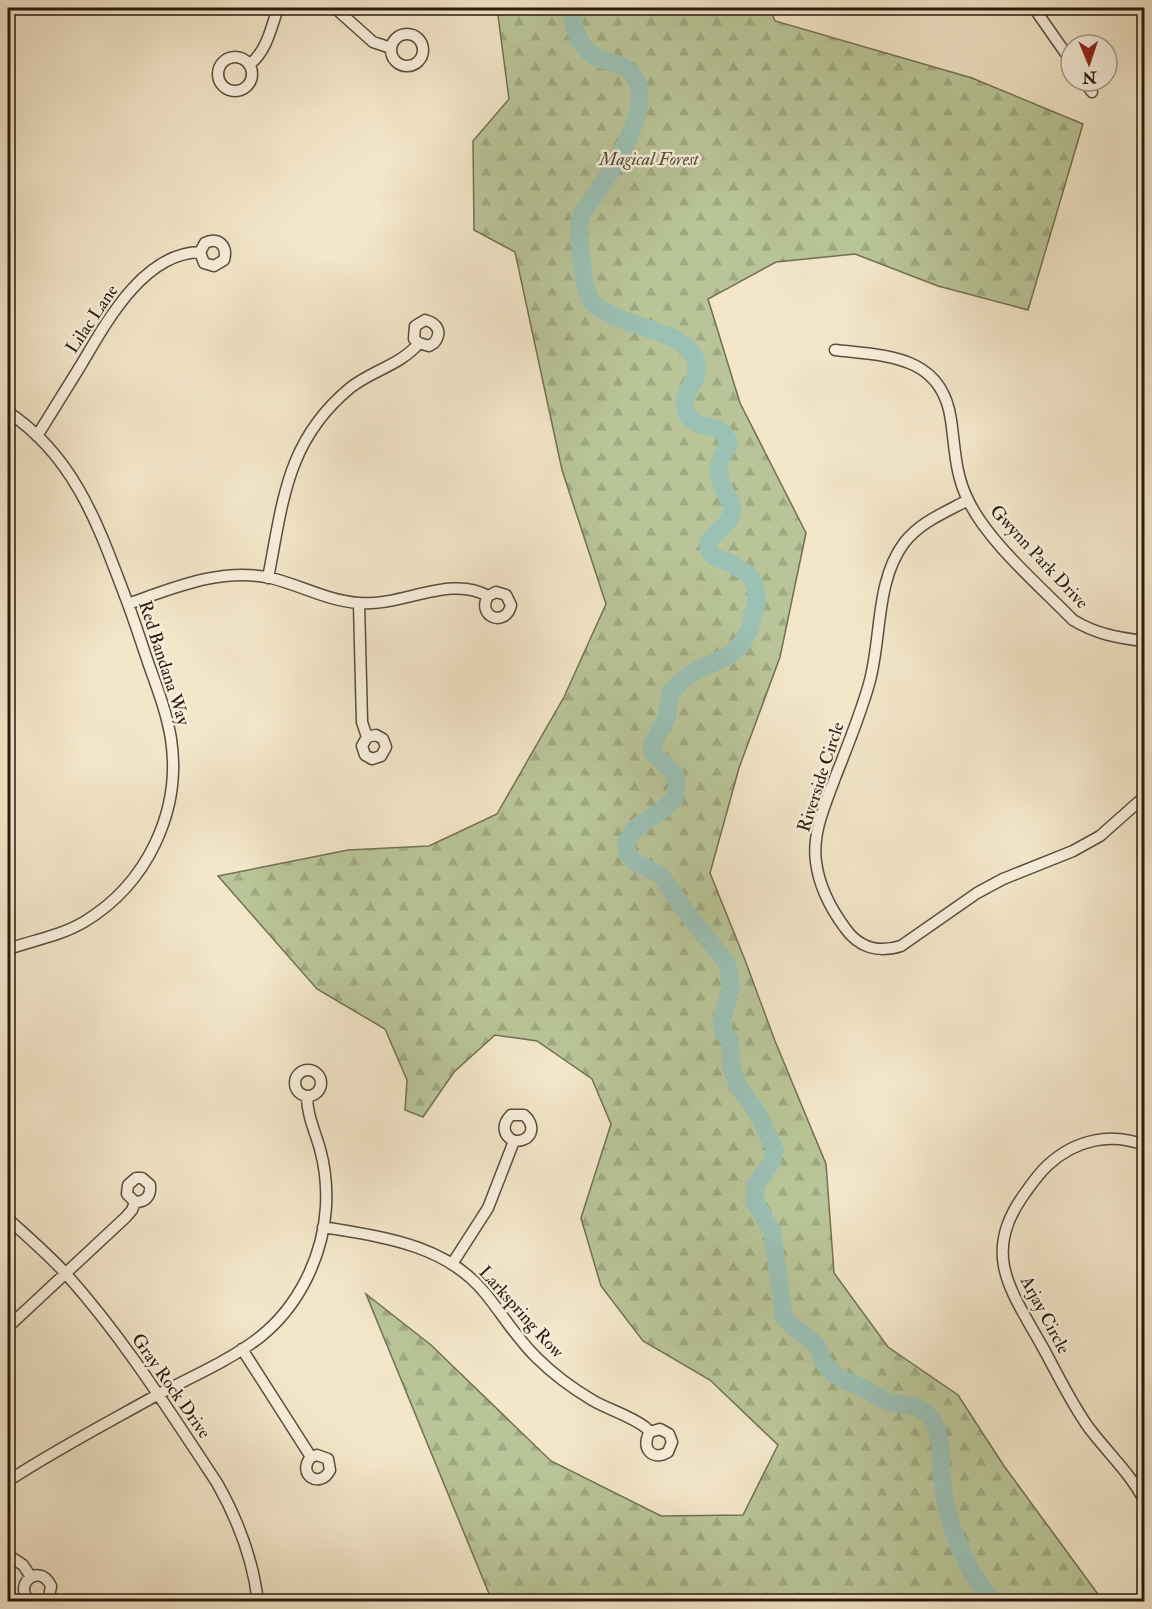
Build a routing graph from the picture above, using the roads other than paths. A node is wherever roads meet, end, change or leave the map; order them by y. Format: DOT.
graph roads {
  1 [pos="278,8"];
  2 [pos="335,8"];
  3 [pos="1035,8"];
  4 [pos="1059,43"];
  5 [pos="391,48"];
  6 [pos="249,65"];
  7 [pos="200,252"];
  8 [pos="418,344"];
  9 [pos="835,350"];
  10 [pos="8,412"];
  11 [pos="38,436"];
  12 [pos="968,500"];
  13 [pos="268,578"];
  14 [pos="488,596"];
  15 [pos="128,604"];
  16 [pos="359,604"];
  17 [pos="1144,641"];
  18 [pos="367,737"];
  19 [pos="1144,797"];
  20 [pos="8,949"];
  21 [pos="307,1096"];
  22 [pos="514,1141"];
  23 [pos="1144,1145"];
  24 [pos="135,1202"];
  25 [pos="8,1219"];
  26 [pos="323,1227"];
  27 [pos="452,1264"];
  28 [pos="66,1274"];
  29 [pos="8,1327"];
  30 [pos="242,1348"];
  31 [pos="158,1395"];
  32 [pos="650,1432"];
  33 [pos="311,1457"];
  34 [pos="8,1481"];
  35 [pos="1144,1500"];
  36 [pos="8,1555"];
  37 [pos="31,1577"];
  38 [pos="32,1602"];
  39 [pos="43,1602"];
  40 [pos="258,1602"];
  1 -- 6 [label="street"];
  2 -- 5 [label="street"];
  3 -- 4 [label="street"];
  7 -- 11 [label="street, Lilac Lane"];
  8 -- 13 [label="street"];
  9 -- 12 [label="street, Gwynn Park Drive"];
  10 -- 11 [label="street, Red Bandana Way"];
  11 -- 15 [label="street, Red Bandana Way"];
  12 -- 17 [label="street, Gwynn Park Drive"];
  12 -- 19 [label="street, Riverside Circle"];
  13 -- 15 [label="street"];
  13 -- 16 [label="street"];
  14 -- 16 [label="street"];
  15 -- 20 [label="street, Red Bandana Way"];
  16 -- 18 [label="street"];
  21 -- 26 [label="street"];
  22 -- 27 [label="street"];
  23 -- 35 [label="street, Arjay Circle"];
  24 -- 28 [label="street"];
  25 -- 28 [label="street, Gray Rock Drive"];
  26 -- 27 [label="street, Larkspring Row"];
  26 -- 30 [label="street"];
  27 -- 32 [label="street, Larkspring Row"];
  28 -- 29 [label="street"];
  28 -- 31 [label="street, Gray Rock Drive"];
  30 -- 31 [label="street"];
  30 -- 33 [label="street"];
  31 -- 34 [label="street"];
  31 -- 40 [label="street, Gray Rock Drive"];
  36 -- 37 [label="street"];
  37 -- 38 [label="street"];
  37 -- 39 [label="street"];
}
